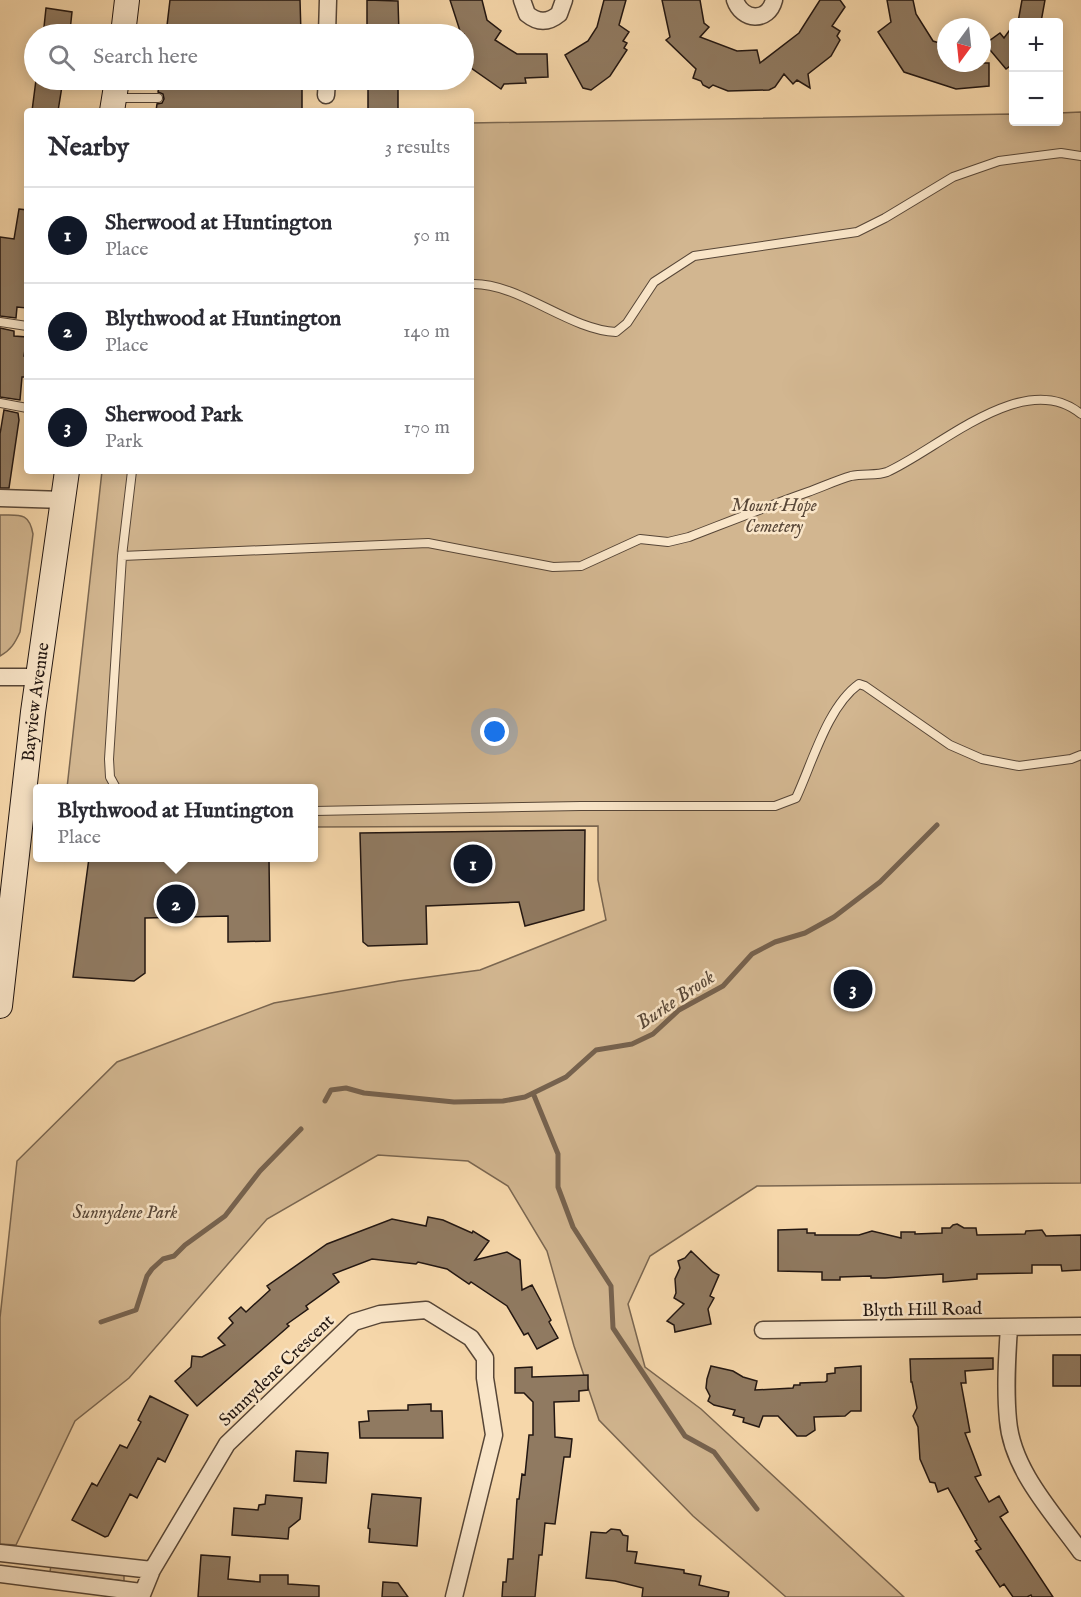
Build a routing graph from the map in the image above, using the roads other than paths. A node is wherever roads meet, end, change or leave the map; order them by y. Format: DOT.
graph roads {
  1 [pos="127,0"];
  2 [pos="328,0"];
  3 [pos="522,0"];
  4 [pos="564,0"];
  5 [pos="735,0"];
  6 [pos="774,0"];
  7 [pos="124,24"];
  8 [pos="327,24"];
  9 [pos="114,96"];
  10 [pos="158,98"];
  11 [pos="1081,156"];
  12 [pos="474,284"];
  13 [pos="0,322"];
  14 [pos="24,326"];
  15 [pos="0,403"];
  16 [pos="24,407"];
  17 [pos="1081,414"];
  18 [pos="67,474"];
  19 [pos="132,474"];
  20 [pos="0,498"];
  21 [pos="64,500"];
  22 [pos="122,556"];
  23 [pos="0,677"];
  24 [pos="38,677"];
  25 [pos="1081,755"];
  26 [pos="114,784"];
  27 [pos="318,811"];
  28 [pos="0,1006"];
  29 [pos="1081,1326"];
  30 [pos="1009,1327"];
  31 [pos="763,1330"];
  32 [pos="1081,1552"];
  33 [pos="0,1553"];
  34 [pos="32,1556"];
  35 [pos="152,1570"];
  36 [pos="0,1574"];
  37 [pos="29,1577"];
  38 [pos="141,1594"];
  39 [pos="454,1597"];
  1 -- 7 [label="main road"];
  2 -- 8 [label="street"];
  3 -- 4 [label="street"];
  5 -- 6 [label="street"];
  9 -- 10 [label="lane"];
  11 -- 12 [label="lane"];
  13 -- 14 [label="lane"];
  15 -- 16 [label="lane"];
  17 -- 22 [label="lane"];
  18 -- 21 [label="main road, Bayview Avenue"];
  19 -- 22 [label="lane"];
  20 -- 21 [label="street"];
  21 -- 24 [label="main road, Bayview Avenue"];
  22 -- 26 [label="lane"];
  23 -- 24 [label="street"];
  24 -- 28 [label="main road, Bayview Avenue"];
  25 -- 27 [label="lane"];
  29 -- 30 [label="street, Blyth Hill Road"];
  30 -- 31 [label="street, Blyth Hill Road"];
  30 -- 32 [label="street"];
  33 -- 34 [label="street"];
  34 -- 35 [label="street"];
  34 -- 37 [label="street"];
  35 -- 38 [label="street, Sunnydene Crescent"];
  35 -- 39 [label="street, Sunnydene Crescent"];
  36 -- 37 [label="street, Sunnydene Crescent"];
  37 -- 38 [label="street, Sunnydene Crescent"];
}
